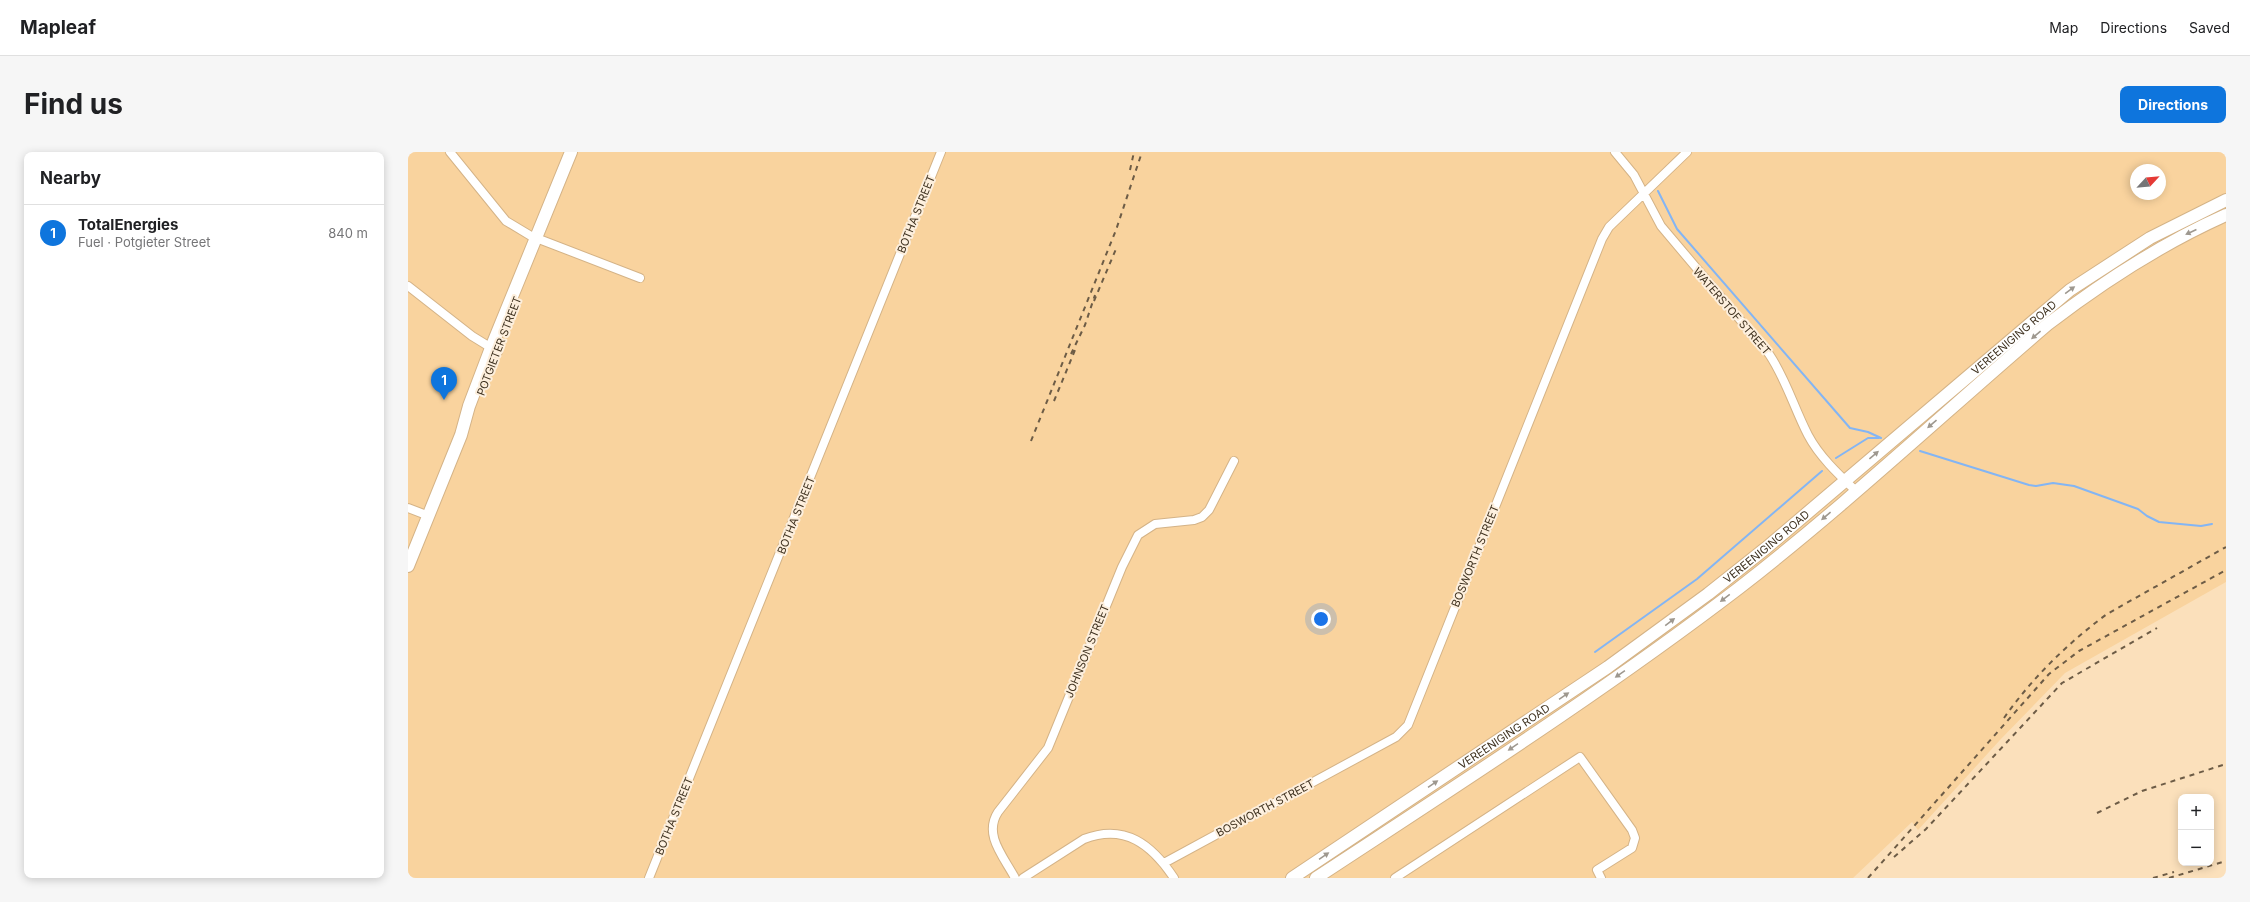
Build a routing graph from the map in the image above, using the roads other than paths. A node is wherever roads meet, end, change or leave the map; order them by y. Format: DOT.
graph roads {
  1 [pos="450,152"];
  2 [pos="571,152"];
  3 [pos="941,152"];
  4 [pos="1615,152"];
  5 [pos="1687,152"];
  6 [pos="1645,193"];
  7 [pos="2226,200"];
  8 [pos="2226,215"];
  9 [pos="537,238"];
  10 [pos="640,278"];
  11 [pos="408,286"];
  12 [pos="494,350"];
  13 [pos="1234,461"];
  14 [pos="1845,480"];
  15 [pos="1856,491"];
  16 [pos="408,508"];
  17 [pos="429,516"];
  18 [pos="408,566"];
  19 [pos="1164,863"];
  20 [pos="649,878"];
  21 [pos="1015,878"];
  22 [pos="1023,878"];
  23 [pos="1174,878"];
  24 [pos="1292,878"];
  25 [pos="1316,878"];
  26 [pos="1395,878"];
  27 [pos="1602,878"];
  1 -- 9 [label="street"];
  2 -- 9 [label="main road, POTGIETER STREET"];
  3 -- 20 [label="street, BOTHA STREET"];
  4 -- 6 [label="street, WATERSTOF STREET"];
  5 -- 6 [label="street, BOSWORTH STREET"];
  6 -- 14 [label="street, WATERSTOF STREET"];
  6 -- 19 [label="street, BOSWORTH STREET"];
  14 -- 7 [label="main road, VEREENIGING ROAD, one-way"];
  8 -- 15 [label="main road, VEREENIGING ROAD, one-way"];
  9 -- 10 [label="street"];
  9 -- 12 [label="main road, POTGIETER STREET"];
  11 -- 12 [label="street"];
  12 -- 17 [label="main road, POTGIETER STREET"];
  13 -- 21 [label="street, JOHNSON STREET"];
  14 -- 15 [label="street, WATERSTOF STREET"];
  24 -- 14 [label="main road, VEREENIGING ROAD, one-way"];
  15 -- 25 [label="main road, VEREENIGING ROAD, one-way"];
  16 -- 17 [label="street"];
  17 -- 18 [label="main road, POTGIETER STREET"];
  19 -- 22 [label="street"];
  19 -- 23 [label="street"];
  26 -- 27 [label="street"];
}
